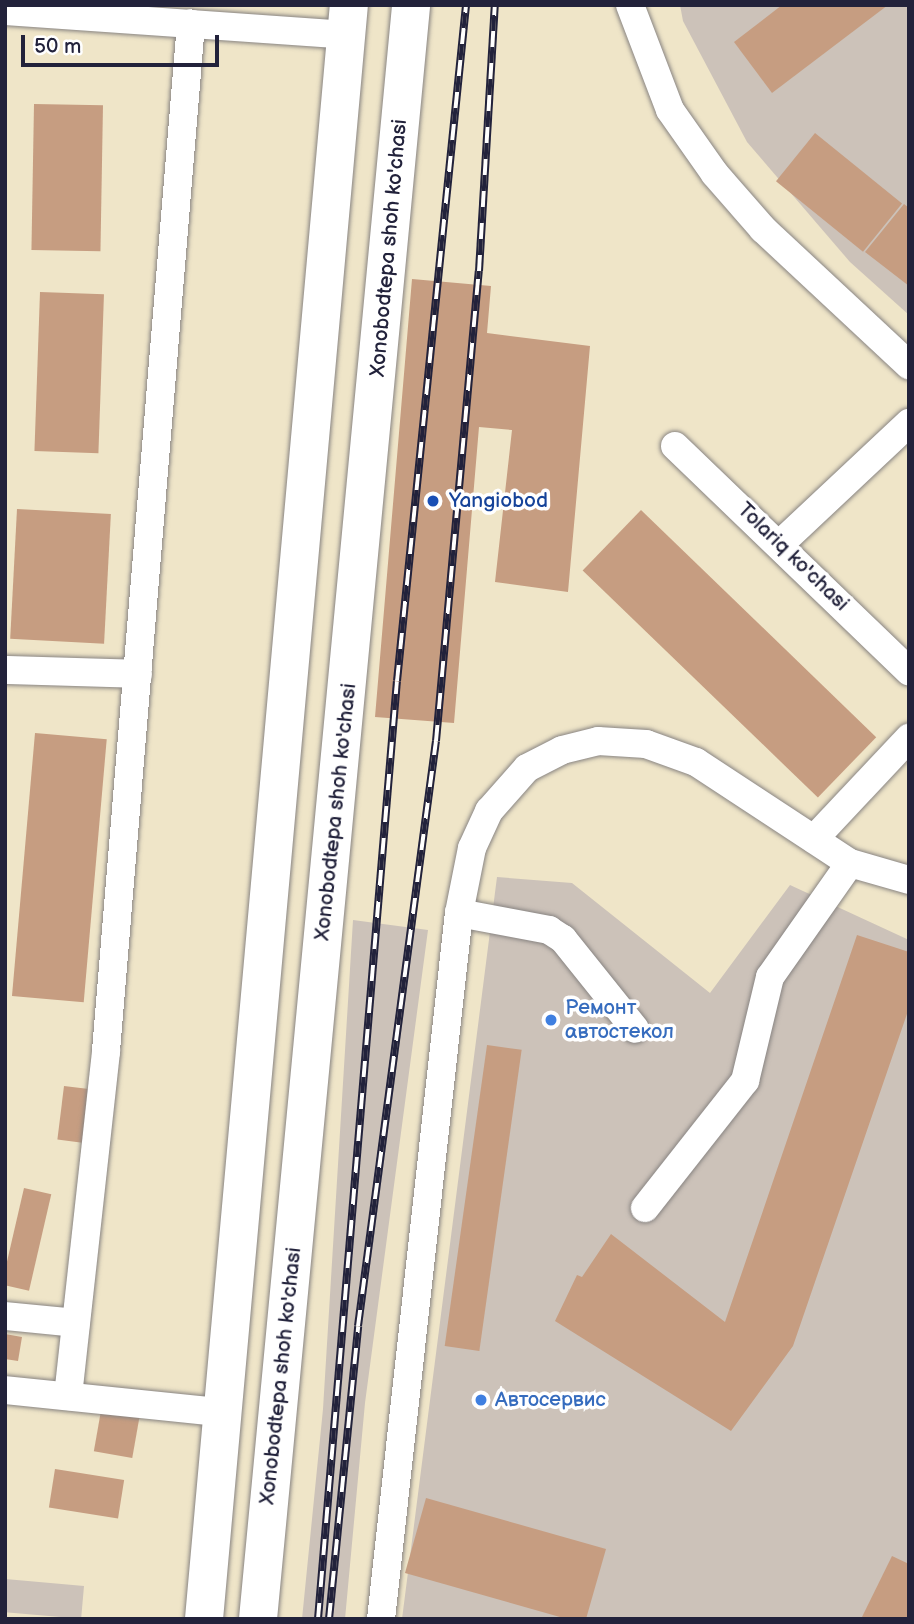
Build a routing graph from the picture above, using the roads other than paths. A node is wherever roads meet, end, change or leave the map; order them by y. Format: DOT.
graph roads {
  1 [pos="411,5"];
  2 [pos="630,5"];
  3 [pos="5,11"];
  4 [pos="348,20"];
  5 [pos="191,24"];
  6 [pos="909,365"];
  7 [pos="909,423"];
  8 [pos="675,446"];
  9 [pos="780,544"];
  10 [pos="5,670"];
  11 [pos="909,671"];
  12 [pos="138,674"];
  13 [pos="909,738"];
  14 [pos="814,839"];
  15 [pos="850,863"];
  16 [pos="909,880"];
  17 [pos="459,913"];
  18 [pos="635,1028"];
  19 [pos="645,1208"];
  20 [pos="5,1316"];
  21 [pos="76,1323"];
  22 [pos="5,1390"];
  23 [pos="68,1396"];
  24 [pos="219,1412"];
  25 [pos="204,1619"];
  26 [pos="258,1619"];
  27 [pos="381,1619"];
  1 -- 26 [label="highway, Xonobodtepa shoh ko'chasi"];
  2 -- 6 [label="street"];
  3 -- 5 [label="street"];
  4 -- 5 [label="street"];
  4 -- 24 [label="highway"];
  5 -- 12 [label="street"];
  7 -- 9 [label="street"];
  8 -- 9 [label="street, Tolariq ko'chasi"];
  9 -- 11 [label="street, Tolariq ko'chasi"];
  10 -- 12 [label="street"];
  12 -- 21 [label="street"];
  13 -- 14 [label="street"];
  14 -- 15 [label="street"];
  14 -- 17 [label="street"];
  15 -- 16 [label="street"];
  15 -- 19 [label="street"];
  17 -- 18 [label="street"];
  17 -- 27 [label="street"];
  20 -- 21 [label="street"];
  21 -- 23 [label="street"];
  22 -- 23 [label="street"];
  23 -- 24 [label="street"];
  24 -- 25 [label="highway"];
}
